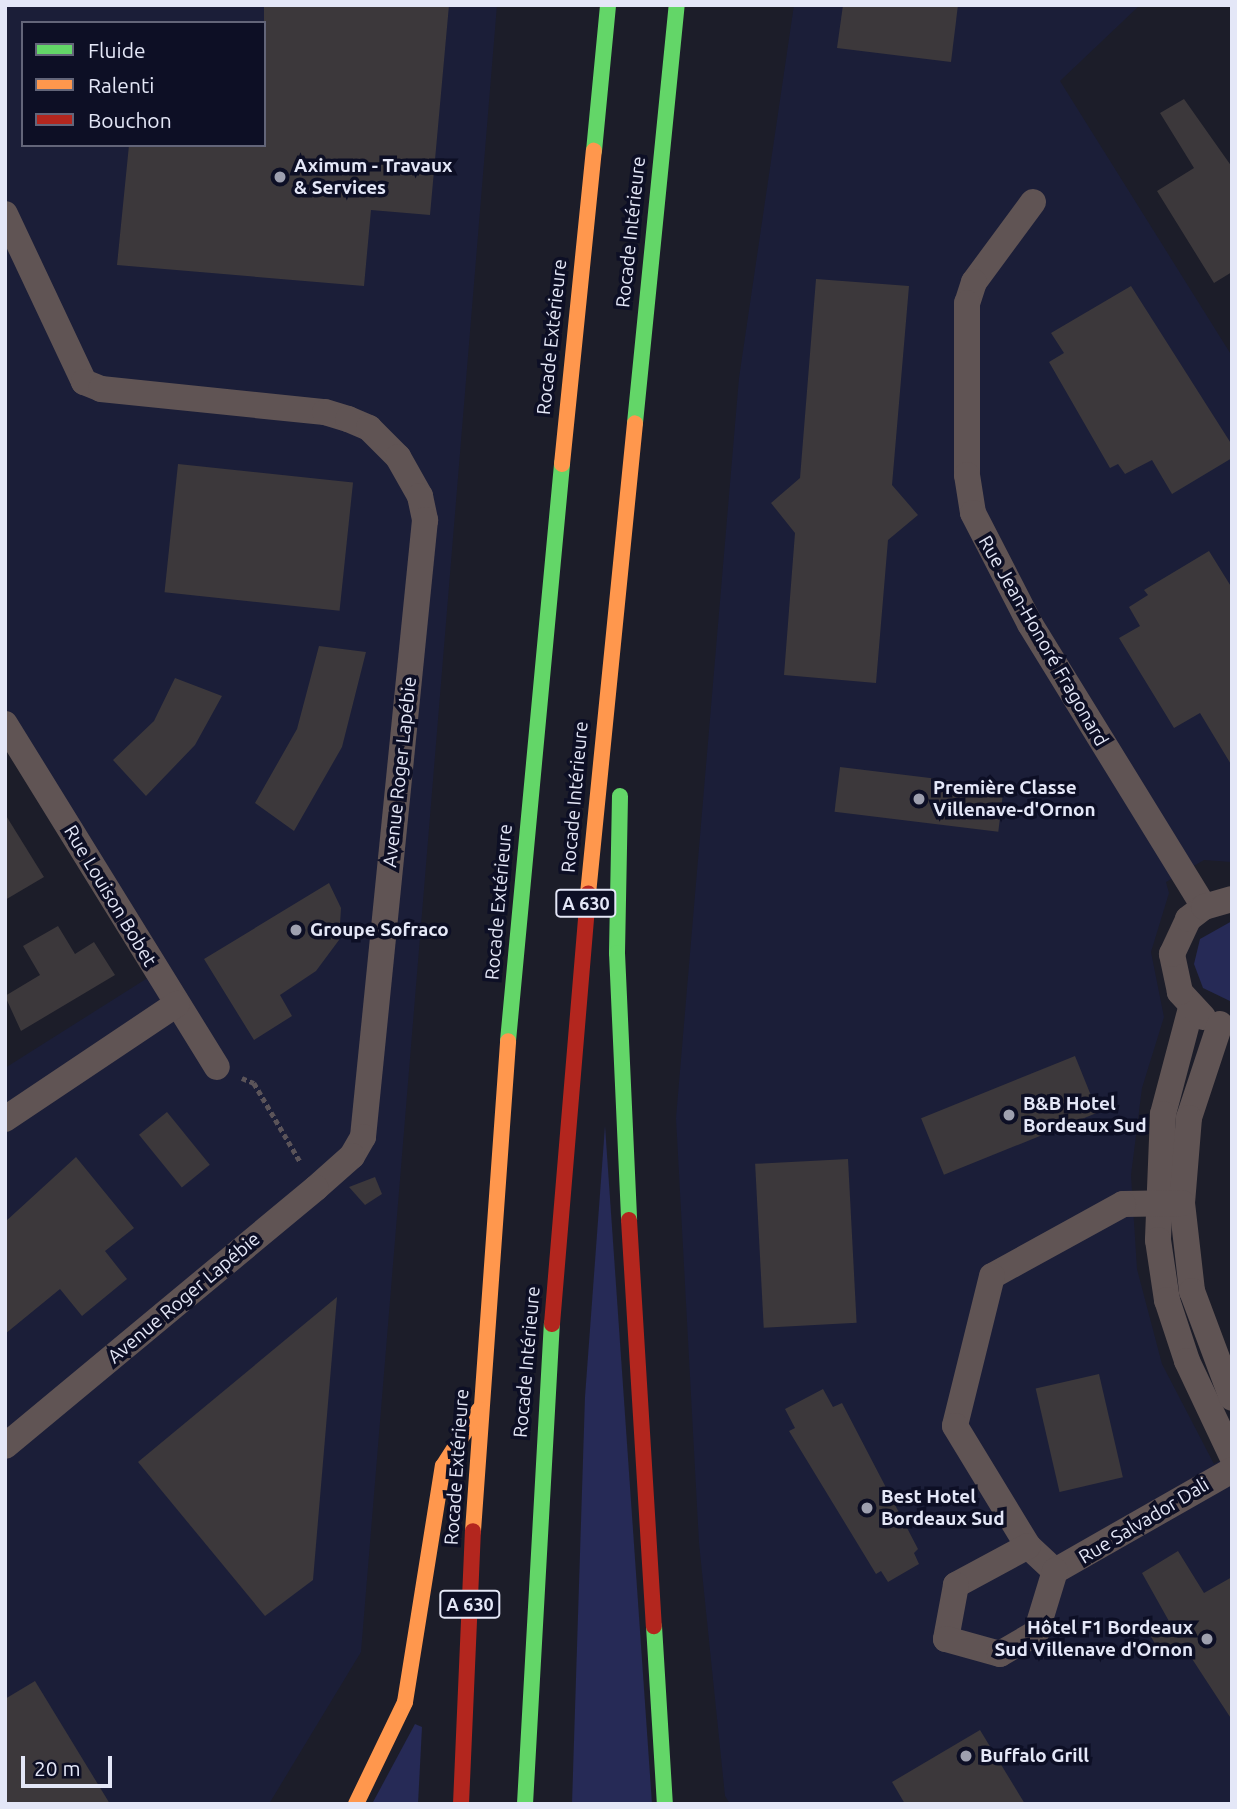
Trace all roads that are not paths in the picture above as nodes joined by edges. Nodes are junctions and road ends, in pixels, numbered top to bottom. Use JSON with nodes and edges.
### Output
{"nodes":[{"id":1,"x":608,"y":5,"type":"edge"},
{"id":2,"x":677,"y":5,"type":"edge"},
{"id":3,"x":1033,"y":202,"type":"dead end"},
{"id":4,"x":5,"y":214,"type":"edge"},
{"id":5,"x":626,"y":480,"type":"junction"},
{"id":6,"x":5,"y":724,"type":"edge"},
{"id":7,"x":14,"y":759,"type":"edge"},
{"id":8,"x":1232,"y":899,"type":"edge"},
{"id":9,"x":1204,"y":907,"type":"junction"},
{"id":10,"x":177,"y":1004,"type":"junction"},
{"id":11,"x":1191,"y":1008,"type":"junction"},
{"id":12,"x":1226,"y":1024,"type":"edge"},
{"id":13,"x":216,"y":1067,"type":"road end"},
{"id":14,"x":5,"y":1119,"type":"edge"},
{"id":15,"x":1156,"y":1203,"type":"junction"},
{"id":16,"x":1182,"y":1203,"type":"junction"},
{"id":17,"x":1232,"y":1398,"type":"edge"},
{"id":18,"x":482,"y":1405,"type":"junction"},
{"id":19,"x":5,"y":1446,"type":"edge"},
{"id":20,"x":1232,"y":1456,"type":"edge"},
{"id":21,"x":1232,"y":1470,"type":"edge"},
{"id":22,"x":1027,"y":1546,"type":"junction"},
{"id":23,"x":1055,"y":1571,"type":"junction"},
{"id":24,"x":356,"y":1804,"type":"edge"},
{"id":25,"x":461,"y":1804,"type":"edge"},
{"id":26,"x":525,"y":1804,"type":"edge"},
{"id":27,"x":664,"y":1804,"type":"edge"}],
"edges":[{"from":1,"to":18,"type":"highway","name":"Rocade Extérieure","number":"A 630"},
{"from":2,"to":5,"type":"highway","name":"Rocade Intérieure","number":"A 630"},
{"from":3,"to":9,"type":"street","name":"Rue Jean-Honoré Fragonard"},
{"from":4,"to":19,"type":"street","name":"Avenue Roger Lapébie"},
{"from":5,"to":26,"type":"highway","name":"Rocade Intérieure","number":"A 630"},
{"from":5,"to":27,"type":"highway"},
{"from":6,"to":7,"type":"street","name":"Rue Louison Bobet"},
{"from":7,"to":10,"type":"street","name":"Rue Louison Bobet"},
{"from":8,"to":9,"type":"street"},
{"from":9,"to":11,"type":"street"},
{"from":10,"to":13,"type":"street","name":"Rue Louison Bobet"},
{"from":10,"to":14,"type":"street"},
{"from":11,"to":12,"type":"street"},
{"from":11,"to":15,"type":"street"},
{"from":12,"to":16,"type":"street"},
{"from":15,"to":16,"type":"street","name":"Rue Salvador Dali"},
{"from":15,"to":20,"type":"street"},
{"from":15,"to":22,"type":"street","name":"Rue Salvador Dali"},
{"from":16,"to":17,"type":"street"},
{"from":18,"to":24,"type":"highway"},
{"from":18,"to":25,"type":"highway","name":"Rocade Extérieure","number":"A 630"},
{"from":21,"to":23,"type":"street","name":"Rue Salvador Dali"},
{"from":22,"to":23,"type":"street","name":"Rue Salvador Dali"},
{"from":22,"to":23,"type":"street","name":"Rue Salvador Dali"}]}
